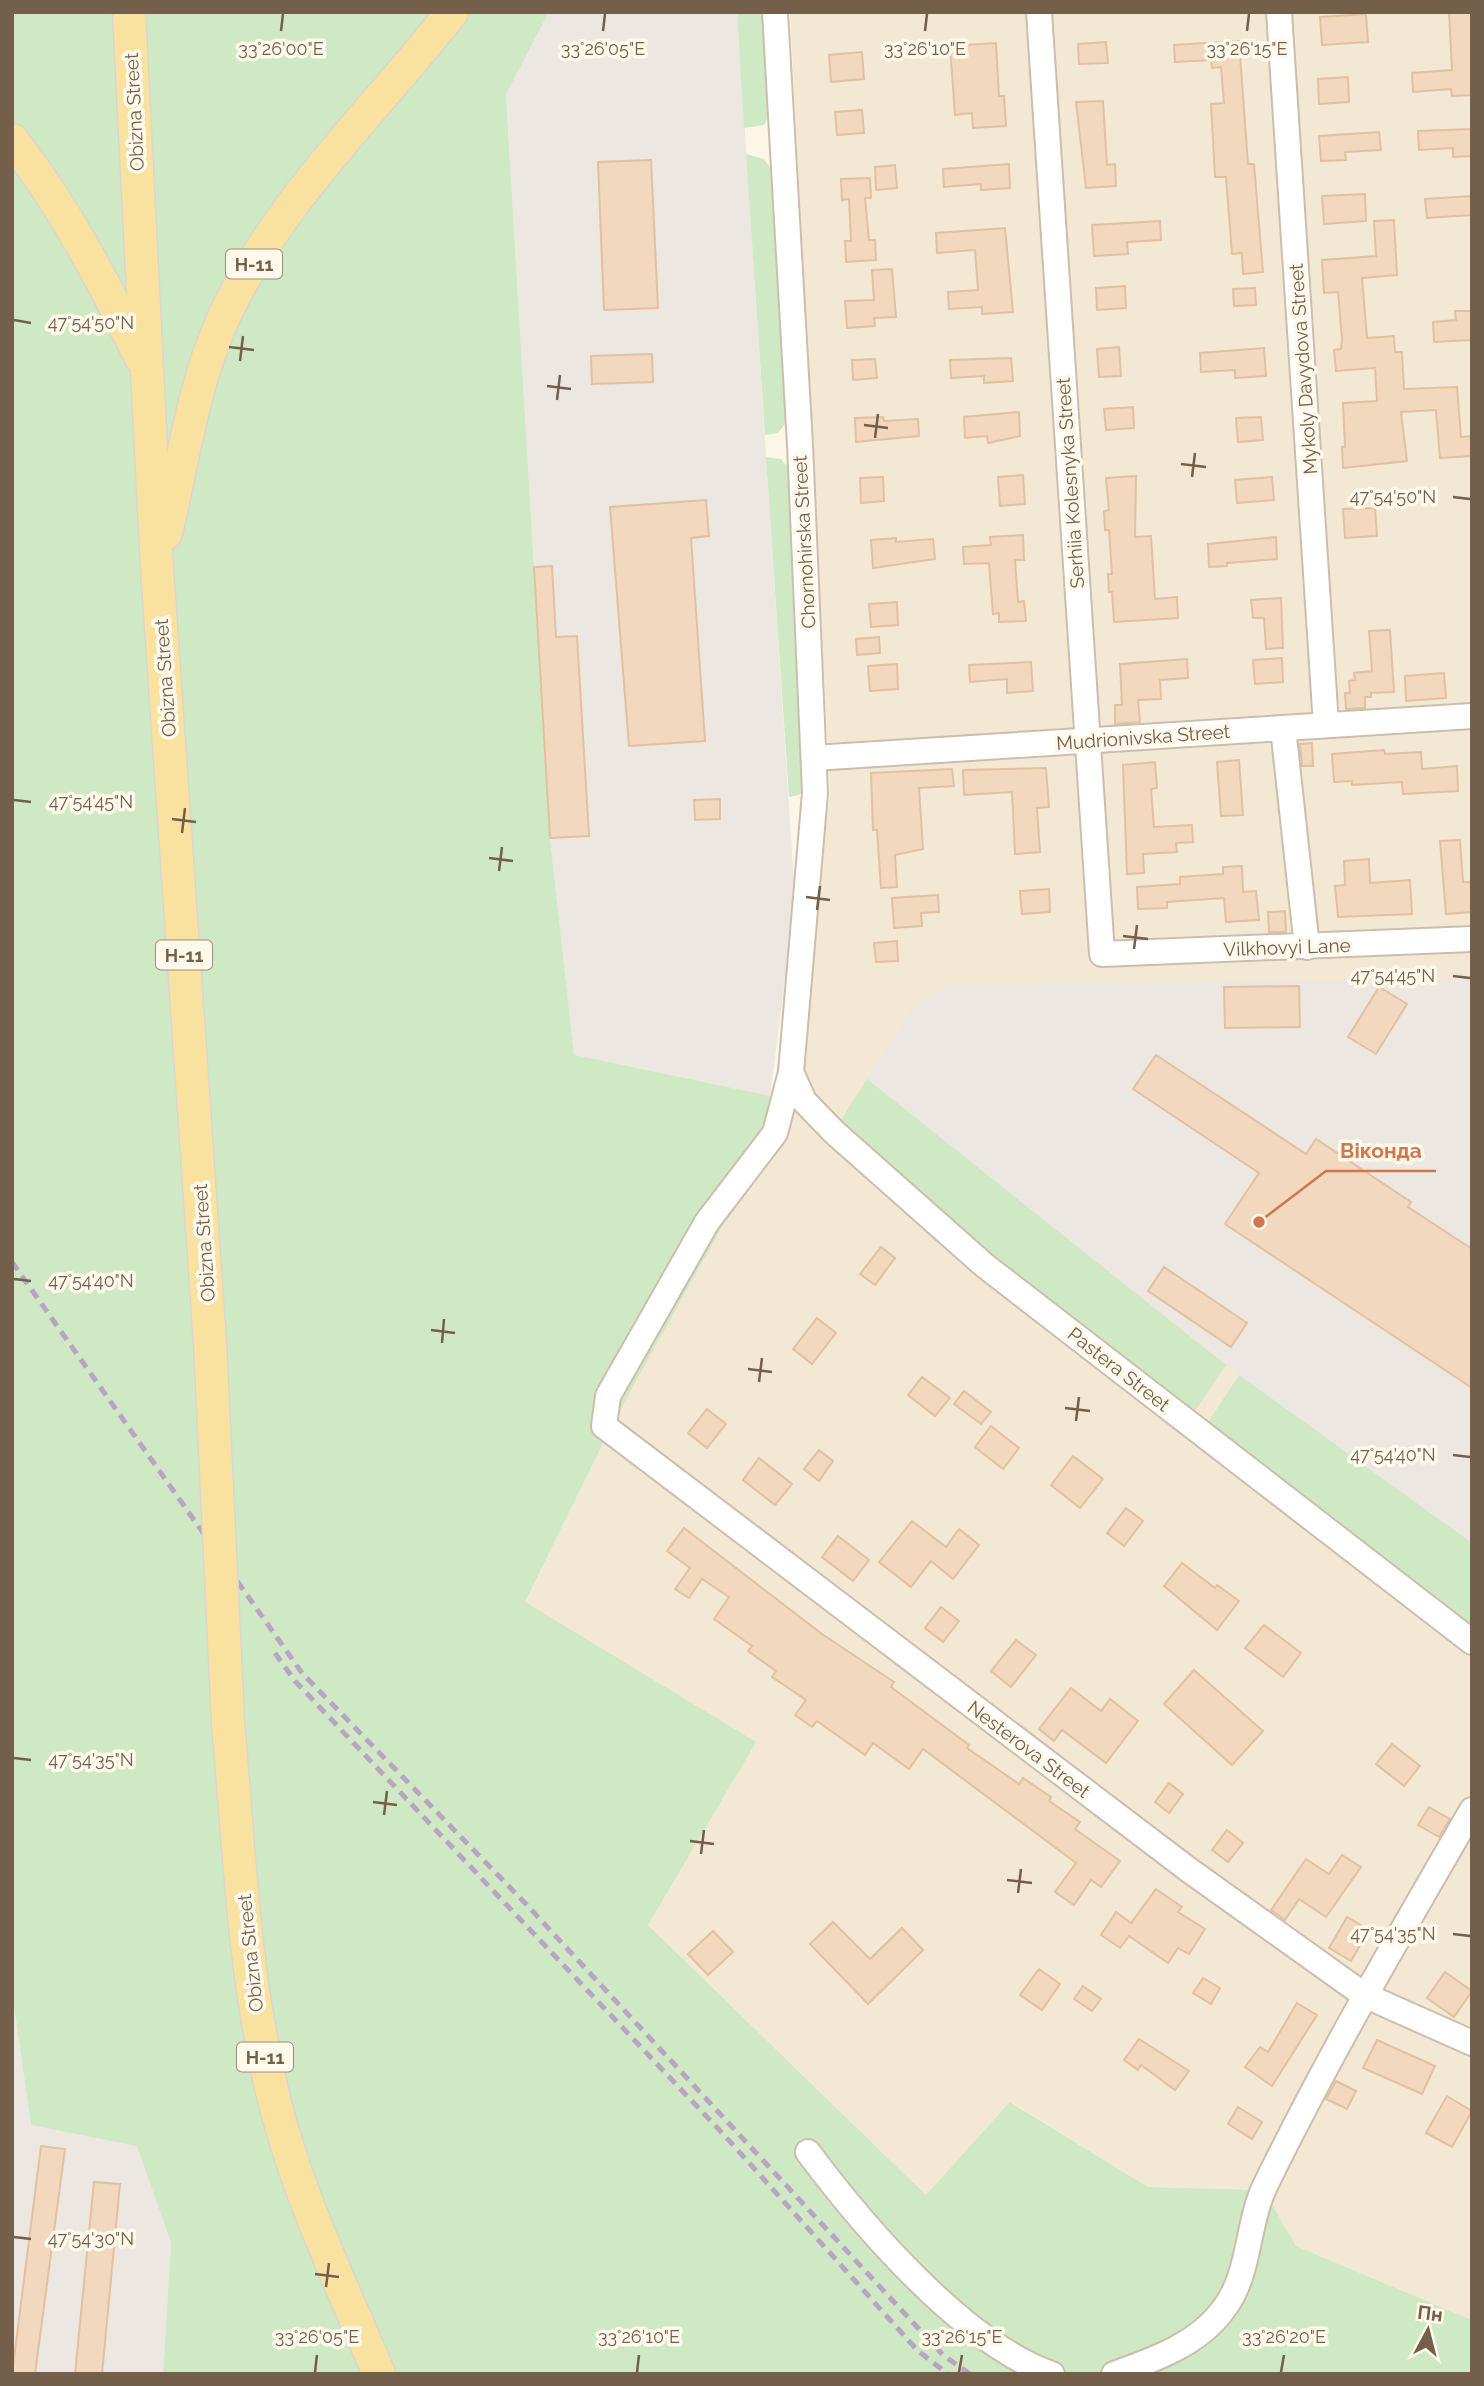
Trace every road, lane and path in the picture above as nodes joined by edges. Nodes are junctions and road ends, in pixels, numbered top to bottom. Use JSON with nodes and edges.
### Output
{"nodes":[{"id":1,"x":129,"y":12,"type":"edge"},
{"id":2,"x":452,"y":12,"type":"edge"},
{"id":3,"x":775,"y":12,"type":"edge"},
{"id":4,"x":1039,"y":12,"type":"edge"},
{"id":5,"x":1279,"y":12,"type":"edge"},
{"id":6,"x":12,"y":140,"type":"edge"},
{"id":7,"x":147,"y":371,"type":"junction"},
{"id":8,"x":158,"y":568,"type":"junction"},
{"id":9,"x":1472,"y":716,"type":"edge"},
{"id":10,"x":1326,"y":725,"type":"junction"},
{"id":11,"x":1283,"y":728,"type":"junction"},
{"id":12,"x":1087,"y":741,"type":"junction"},
{"id":13,"x":814,"y":758,"type":"junction"},
{"id":14,"x":1472,"y":939,"type":"edge"},
{"id":15,"x":1307,"y":947,"type":"junction"},
{"id":16,"x":1101,"y":954,"type":"joint"},
{"id":17,"x":791,"y":1072,"type":"junction"},
{"id":18,"x":604,"y":1426,"type":"joint"},
{"id":19,"x":1472,"y":1642,"type":"edge"},
{"id":20,"x":1472,"y":1810,"type":"edge"},
{"id":21,"x":1364,"y":1995,"type":"junction"},
{"id":22,"x":1472,"y":2043,"type":"edge"},
{"id":23,"x":808,"y":2152,"type":"dead end"},
{"id":24,"x":379,"y":2374,"type":"edge"},
{"id":25,"x":1052,"y":2374,"type":"edge"},
{"id":26,"x":1114,"y":2374,"type":"edge"}],
"edges":[{"from":1,"to":7,"type":"main road","name":"Obizna Street","number":"Н-11"},
{"from":2,"to":8,"type":"main road","number":"Н-11"},
{"from":3,"to":13,"type":"street","name":"Chornohirska Street"},
{"from":4,"to":12,"type":"street","name":"Serhiia Kolesnyka Street"},
{"from":5,"to":10,"type":"street","name":"Mykoly Davydova Street"},
{"from":6,"to":7,"type":"main road"},
{"from":7,"to":8,"type":"main road","name":"Obizna Street","number":"Н-11"},
{"from":8,"to":24,"type":"main road","name":"Obizna Street","number":"Н-11","bridge":true},
{"from":9,"to":10,"type":"street","name":"Mudrionivska Street"},
{"from":10,"to":11,"type":"street","name":"Mudrionivska Street"},
{"from":11,"to":12,"type":"street","name":"Mudrionivska Street"},
{"from":11,"to":15,"type":"street"},
{"from":12,"to":13,"type":"street","name":"Mudrionivska Street"},
{"from":12,"to":16,"type":"street","name":"Serhiia Kolesnyka Street"},
{"from":13,"to":17,"type":"street","name":"Chornohirska Street"},
{"from":14,"to":15,"type":"street","name":"Vilkhovyi Lane"},
{"from":15,"to":16,"type":"street","name":"Vilkhovyi Lane"},
{"from":17,"to":18,"type":"street","name":"Chornohirska Street"},
{"from":17,"to":19,"type":"street","name":"Pastera Street"},
{"from":18,"to":21,"type":"street","name":"Nesterova Street"},
{"from":20,"to":21,"type":"street"},
{"from":21,"to":22,"type":"street","name":"Nesterova Street"},
{"from":21,"to":26,"type":"street"},
{"from":23,"to":25,"type":"street"}]}
